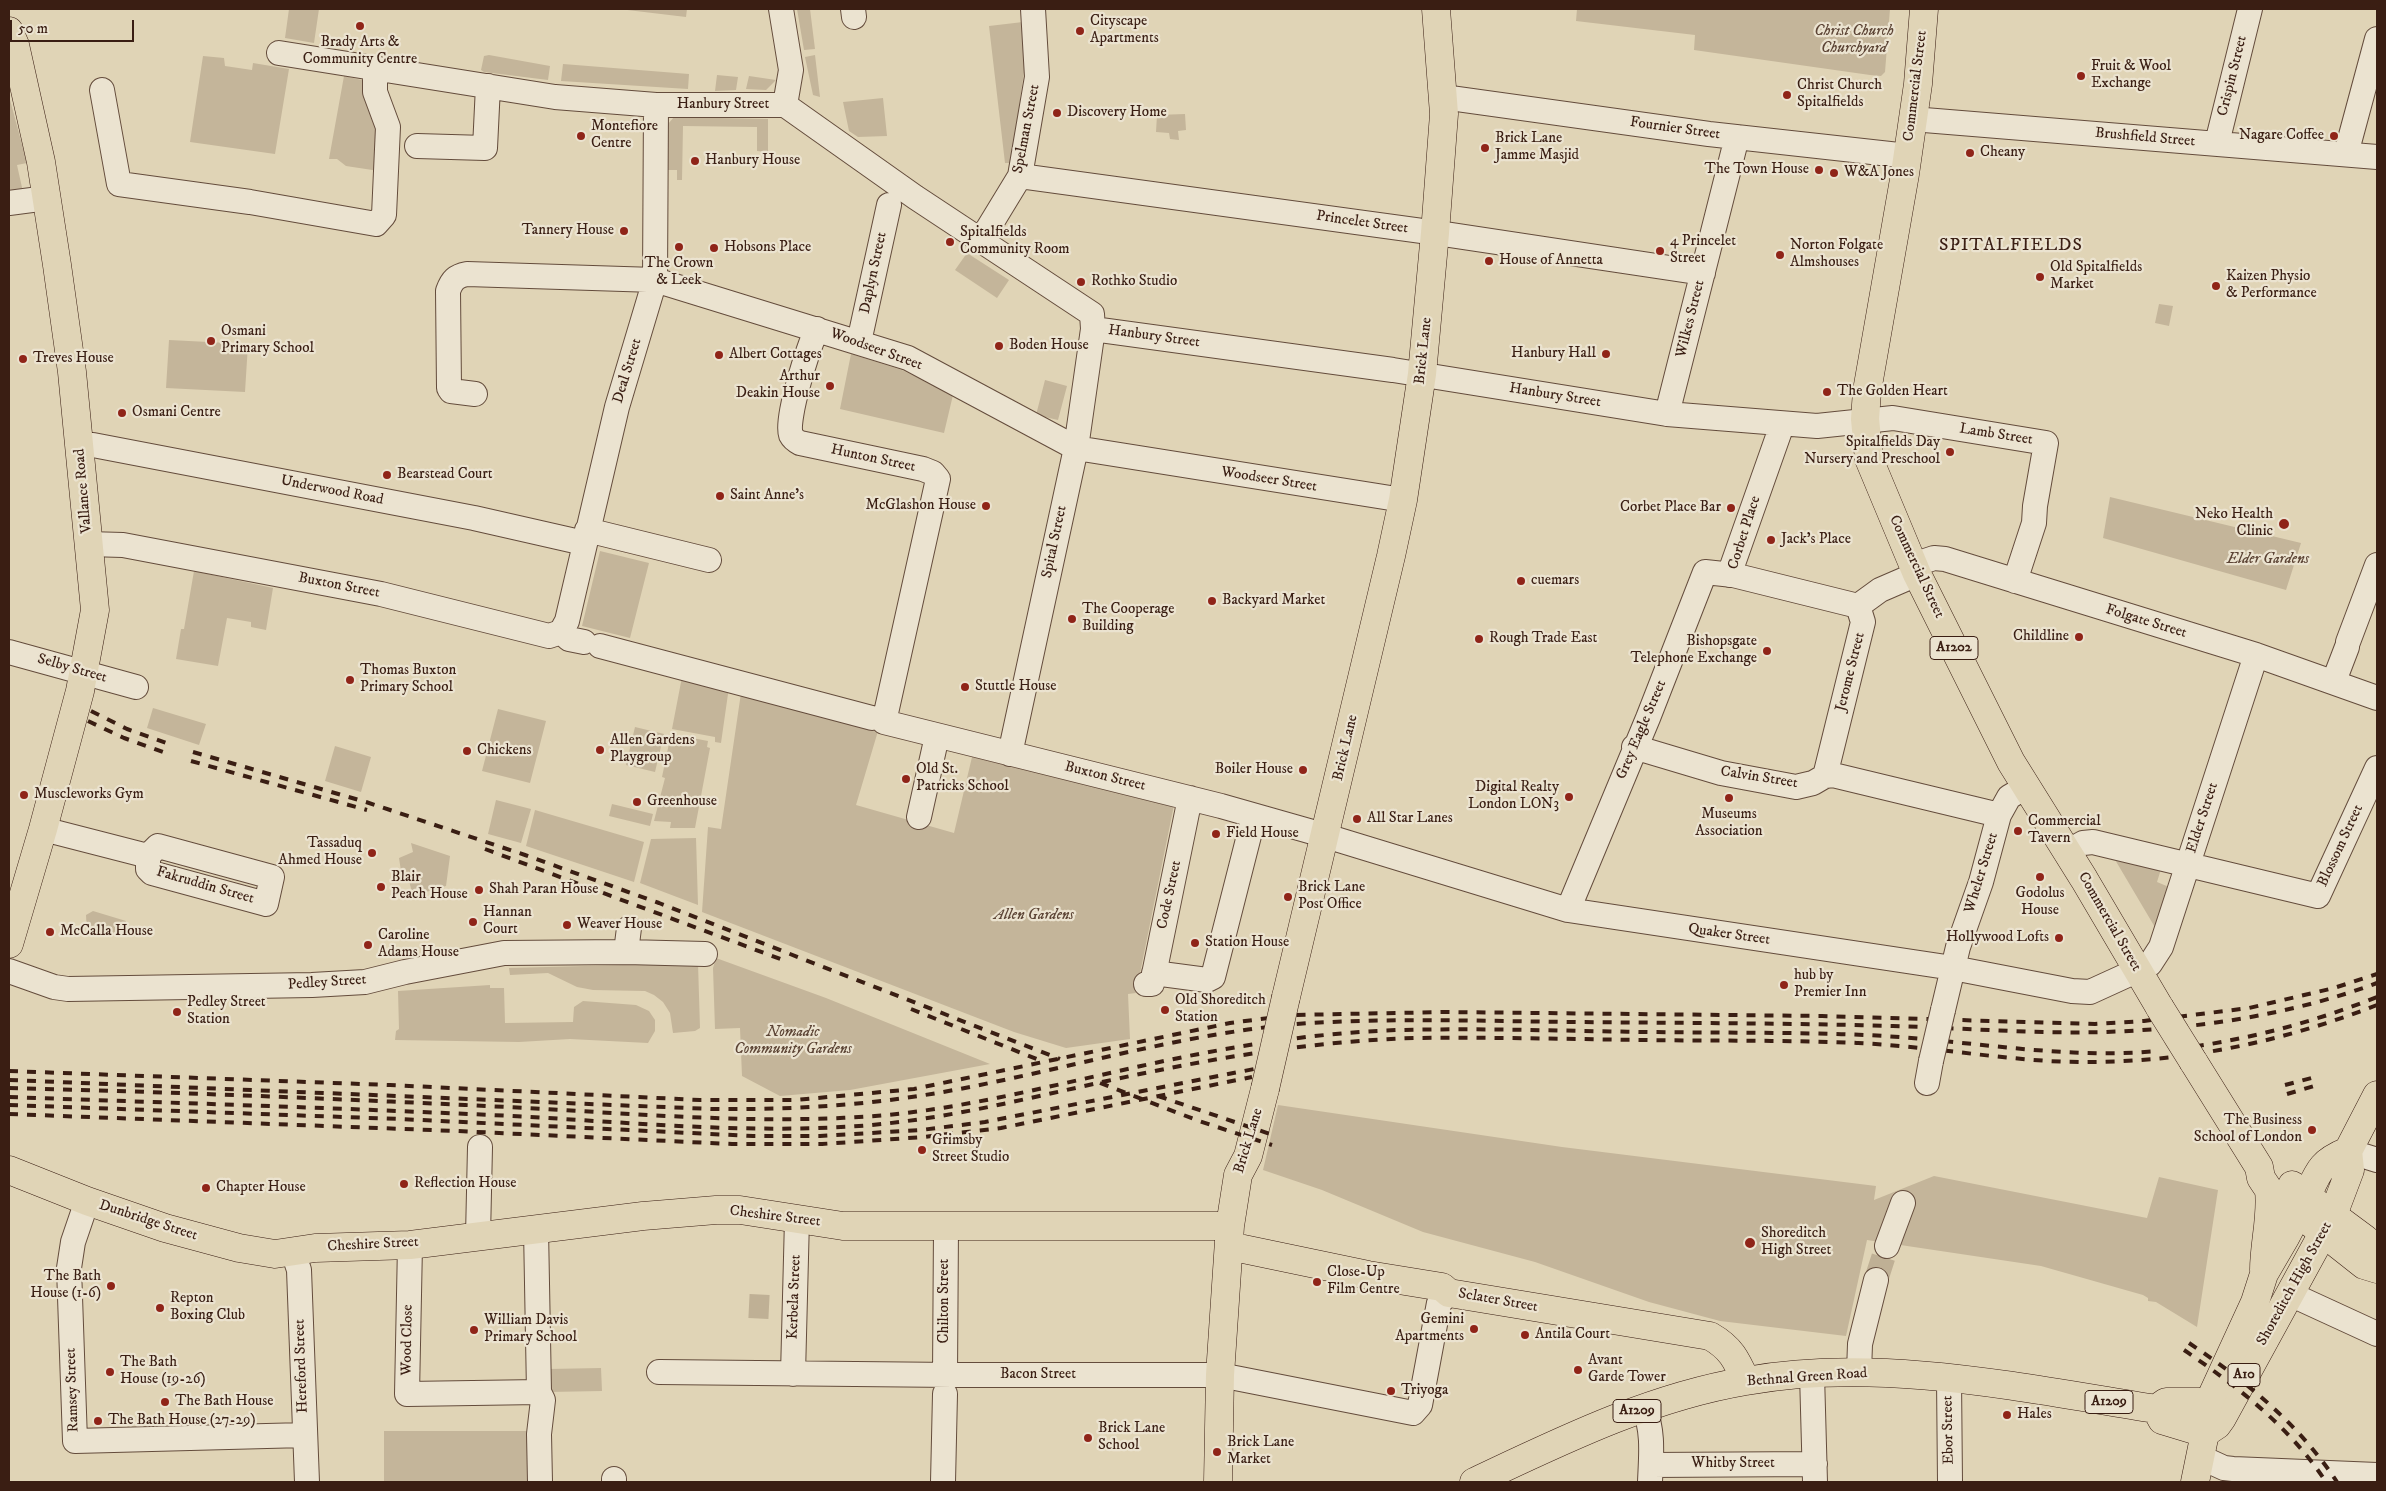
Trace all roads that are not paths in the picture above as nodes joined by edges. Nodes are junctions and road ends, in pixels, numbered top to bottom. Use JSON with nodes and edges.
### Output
{"nodes":[{"id":1,"x":781,"y":9,"type":"edge"},
{"id":2,"x":1033,"y":9,"type":"edge"},
{"id":3,"x":1436,"y":9,"type":"edge"},
{"id":4,"x":1924,"y":9,"type":"edge"},
{"id":5,"x":2250,"y":9,"type":"edge"},
{"id":6,"x":10,"y":26,"type":"edge"},
{"id":7,"x":2377,"y":39,"type":"edge"},
{"id":8,"x":279,"y":53,"type":"dead end"},
{"id":9,"x":375,"y":68,"type":"junction"},
{"id":10,"x":488,"y":86,"type":"junction"},
{"id":11,"x":102,"y":90,"type":"dead end"},
{"id":12,"x":1443,"y":97,"type":"junction"},
{"id":13,"x":656,"y":105,"type":"junction"},
{"id":14,"x":785,"y":105,"type":"junction"},
{"id":15,"x":1912,"y":119,"type":"junction"},
{"id":16,"x":1737,"y":137,"type":"junction"},
{"id":17,"x":2217,"y":144,"type":"junction"},
{"id":18,"x":417,"y":146,"type":"dead end"},
{"id":19,"x":2346,"y":154,"type":"junction"},
{"id":20,"x":1908,"y":156,"type":"junction"},
{"id":21,"x":2377,"y":156,"type":"edge"},
{"id":22,"x":1020,"y":176,"type":"junction"},
{"id":23,"x":47,"y":198,"type":"junction"},
{"id":24,"x":9,"y":202,"type":"edge"},
{"id":25,"x":889,"y":205,"type":"dead end"},
{"id":26,"x":1435,"y":233,"type":"junction"},
{"id":27,"x":982,"y":240,"type":"junction"},
{"id":28,"x":1703,"y":273,"type":"junction"},
{"id":29,"x":656,"y":280,"type":"junction"},
{"id":30,"x":817,"y":329,"type":"junction"},
{"id":31,"x":1094,"y":329,"type":"junction"},
{"id":32,"x":859,"y":342,"type":"junction"},
{"id":33,"x":1422,"y":374,"type":"junction"},
{"id":34,"x":475,"y":394,"type":"dead end"},
{"id":35,"x":1667,"y":414,"type":"junction"},
{"id":36,"x":1865,"y":420,"type":"junction"},
{"id":37,"x":1782,"y":424,"type":"junction"},
{"id":38,"x":79,"y":445,"type":"junction"},
{"id":39,"x":1076,"y":448,"type":"junction"},
{"id":40,"x":1403,"y":500,"type":"junction"},
{"id":41,"x":586,"y":537,"type":"junction"},
{"id":42,"x":88,"y":544,"type":"junction"},
{"id":43,"x":709,"y":560,"type":"dead end"},
{"id":44,"x":2377,"y":565,"type":"edge"},
{"id":45,"x":1915,"y":569,"type":"junction"},
{"id":46,"x":1729,"y":575,"type":"junction"},
{"id":47,"x":2014,"y":581,"type":"junction"},
{"id":48,"x":1858,"y":606,"type":"junction"},
{"id":49,"x":561,"y":632,"type":"junction"},
{"id":50,"x":9,"y":652,"type":"edge"},
{"id":51,"x":2256,"y":654,"type":"junction"},
{"id":52,"x":84,"y":672,"type":"junction"},
{"id":53,"x":2334,"y":681,"type":"junction"},
{"id":54,"x":136,"y":687,"type":"dead end"},
{"id":55,"x":2377,"y":698,"type":"edge"},
{"id":56,"x":878,"y":720,"type":"junction"},
{"id":57,"x":937,"y":736,"type":"junction"},
{"id":58,"x":1634,"y":747,"type":"junction"},
{"id":59,"x":1010,"y":754,"type":"junction"},
{"id":60,"x":2377,"y":768,"type":"edge"},
{"id":61,"x":1825,"y":776,"type":"junction"},
{"id":62,"x":2026,"y":787,"type":"junction"},
{"id":63,"x":1190,"y":798,"type":"junction"},
{"id":64,"x":1999,"y":815,"type":"junction"},
{"id":65,"x":1254,"y":816,"type":"junction"},
{"id":66,"x":919,"y":817,"type":"dead end"},
{"id":67,"x":43,"y":829,"type":"junction"},
{"id":68,"x":1325,"y":836,"type":"junction"},
{"id":69,"x":2067,"y":852,"type":"junction"},
{"id":70,"x":148,"y":856,"type":"dead end"},
{"id":71,"x":2188,"y":864,"type":"junction"},
{"id":72,"x":1568,"y":910,"type":"junction"},
{"id":73,"x":629,"y":928,"type":"dead end"},
{"id":74,"x":9,"y":944,"type":"edge"},
{"id":75,"x":626,"y":952,"type":"junction"},
{"id":76,"x":705,"y":954,"type":"dead end"},
{"id":77,"x":1953,"y":968,"type":"junction"},
{"id":78,"x":9,"y":971,"type":"edge"},
{"id":79,"x":2136,"y":971,"type":"junction"},
{"id":80,"x":1929,"y":1072,"type":"dead end"},
{"id":81,"x":2377,"y":1094,"type":"edge"},
{"id":82,"x":480,"y":1147,"type":"dead end"},
{"id":83,"x":2348,"y":1150,"type":"junction"},
{"id":84,"x":2377,"y":1160,"type":"edge"},
{"id":85,"x":9,"y":1170,"type":"edge"},
{"id":86,"x":2264,"y":1179,"type":"junction"},
{"id":87,"x":87,"y":1201,"type":"junction"},
{"id":88,"x":1903,"y":1203,"type":"dead end"},
{"id":89,"x":2302,"y":1204,"type":"junction"},
{"id":90,"x":797,"y":1219,"type":"junction"},
{"id":91,"x":2328,"y":1225,"type":"junction"},
{"id":92,"x":946,"y":1228,"type":"junction"},
{"id":93,"x":536,"y":1229,"type":"junction"},
{"id":94,"x":478,"y":1236,"type":"junction"},
{"id":95,"x":1230,"y":1236,"type":"junction"},
{"id":96,"x":410,"y":1245,"type":"junction"},
{"id":97,"x":1887,"y":1246,"type":"tunnel mouth"},
{"id":98,"x":2377,"y":1251,"type":"edge"},
{"id":99,"x":293,"y":1252,"type":"junction"},
{"id":100,"x":2377,"y":1268,"type":"edge"},
{"id":101,"x":2264,"y":1274,"type":"junction"},
{"id":102,"x":1876,"y":1280,"type":"tunnel mouth"},
{"id":103,"x":1449,"y":1292,"type":"junction"},
{"id":104,"x":2290,"y":1294,"type":"junction"},
{"id":105,"x":2377,"y":1334,"type":"edge"},
{"id":106,"x":658,"y":1372,"type":"dead end"},
{"id":107,"x":1859,"y":1372,"type":"junction"},
{"id":108,"x":793,"y":1374,"type":"junction"},
{"id":109,"x":1812,"y":1374,"type":"junction"},
{"id":110,"x":1220,"y":1375,"type":"junction"},
{"id":111,"x":1949,"y":1379,"type":"junction"},
{"id":112,"x":1746,"y":1381,"type":"junction"},
{"id":113,"x":945,"y":1385,"type":"junction"},
{"id":114,"x":539,"y":1392,"type":"junction"},
{"id":115,"x":2209,"y":1402,"type":"junction"},
{"id":116,"x":1644,"y":1408,"type":"junction"},
{"id":117,"x":2156,"y":1409,"type":"junction"},
{"id":118,"x":305,"y":1435,"type":"junction"},
{"id":119,"x":2200,"y":1457,"type":"edge"},
{"id":120,"x":1815,"y":1473,"type":"edge"},
{"id":121,"x":1650,"y":1474,"type":"edge"},
{"id":122,"x":2377,"y":1475,"type":"edge"},
{"id":123,"x":307,"y":1482,"type":"edge"},
{"id":124,"x":540,"y":1482,"type":"edge"},
{"id":125,"x":943,"y":1482,"type":"edge"},
{"id":126,"x":1218,"y":1482,"type":"edge"},
{"id":127,"x":1474,"y":1482,"type":"edge"},
{"id":128,"x":1950,"y":1482,"type":"edge"}],
"edges":[{"from":1,"to":14,"type":"street"},
{"from":2,"to":22,"type":"street","name":"Spelman Street"},
{"from":3,"to":12,"type":"main road","name":"Brick Lane"},
{"from":4,"to":15,"type":"main road","name":"Commercial Street","number":"A1202"},
{"from":5,"to":17,"type":"street","name":"Crispin Street"},
{"from":6,"to":23,"type":"main road","name":"Vallance Road"},
{"from":7,"to":19,"type":"street"},
{"from":8,"to":9,"type":"street","name":"Hanbury Street"},
{"from":9,"to":10,"type":"street","name":"Hanbury Street"},
{"from":9,"to":11,"type":"street"},
{"from":10,"to":13,"type":"street","name":"Hanbury Street"},
{"from":10,"to":18,"type":"street"},
{"from":12,"to":16,"type":"street","name":"Fournier Street"},
{"from":12,"to":26,"type":"main road","name":"Brick Lane"},
{"from":13,"to":14,"type":"street","name":"Hanbury Street"},
{"from":13,"to":29,"type":"street","name":"Deal Street"},
{"from":14,"to":27,"type":"street","name":"Hanbury Street"},
{"from":15,"to":17,"type":"street","name":"Brushfield Street"},
{"from":15,"to":20,"type":"main road","name":"Commercial Street","number":"A1202"},
{"from":16,"to":20,"type":"street","name":"Fournier Street"},
{"from":16,"to":28,"type":"street","name":"Wilkes Street"},
{"from":17,"to":19,"type":"street","name":"Brushfield Street"},
{"from":19,"to":21,"type":"street","name":"Brushfield Street"},
{"from":20,"to":36,"type":"main road","name":"Commercial Street","number":"A1202"},
{"from":22,"to":26,"type":"street","name":"Princelet Street"},
{"from":22,"to":27,"type":"street","name":"Spelman Street"},
{"from":23,"to":24,"type":"street"},
{"from":23,"to":38,"type":"main road","name":"Vallance Road"},
{"from":25,"to":32,"type":"street","name":"Daplyn Street"},
{"from":26,"to":28,"type":"street","name":"Princelet Street"},
{"from":26,"to":33,"type":"main road","name":"Brick Lane"},
{"from":27,"to":31,"type":"street","name":"Hanbury Street"},
{"from":28,"to":35,"type":"street","name":"Wilkes Street"},
{"from":29,"to":30,"type":"street","name":"Woodseer Street"},
{"from":29,"to":34,"type":"street","name":"Woodseer Street"},
{"from":29,"to":41,"type":"street","name":"Deal Street"},
{"from":30,"to":32,"type":"street","name":"Woodseer Street"},
{"from":30,"to":56,"type":"street","name":"Hunton Street"},
{"from":31,"to":33,"type":"street","name":"Hanbury Street"},
{"from":31,"to":39,"type":"street","name":"Spital Street"},
{"from":32,"to":39,"type":"street","name":"Woodseer Street"},
{"from":33,"to":35,"type":"street","name":"Hanbury Street"},
{"from":33,"to":40,"type":"main road","name":"Brick Lane"},
{"from":35,"to":37,"type":"street","name":"Hanbury Street"},
{"from":36,"to":37,"type":"street","name":"Hanbury Street"},
{"from":36,"to":45,"type":"main road","name":"Commercial Street","number":"A1202"},
{"from":36,"to":47,"type":"street","name":"Lamb Street"},
{"from":37,"to":46,"type":"street","name":"Corbet Place"},
{"from":38,"to":41,"type":"street","name":"Underwood Road"},
{"from":38,"to":42,"type":"main road","name":"Vallance Road"},
{"from":39,"to":40,"type":"street","name":"Woodseer Street"},
{"from":39,"to":59,"type":"street","name":"Spital Street"},
{"from":40,"to":68,"type":"main road","name":"Brick Lane"},
{"from":41,"to":43,"type":"street","name":"Underwood Road"},
{"from":41,"to":49,"type":"street","name":"Deal Street"},
{"from":42,"to":49,"type":"street","name":"Buxton Street"},
{"from":42,"to":52,"type":"main road","name":"Vallance Road"},
{"from":44,"to":53,"type":"street"},
{"from":45,"to":47,"type":"street","name":"Folgate Street"},
{"from":45,"to":48,"type":"street"},
{"from":45,"to":62,"type":"main road","name":"Commercial Street","number":"A1202"},
{"from":46,"to":48,"type":"street","name":"Corbet Place"},
{"from":46,"to":58,"type":"street","name":"Grey Eagle Street"},
{"from":47,"to":51,"type":"street","name":"Folgate Street"},
{"from":48,"to":61,"type":"street","name":"Jerome Street"},
{"from":49,"to":56,"type":"street","name":"Buxton Street"},
{"from":50,"to":52,"type":"street","name":"Selby Street"},
{"from":51,"to":53,"type":"street","name":"Folgate Street"},
{"from":51,"to":71,"type":"street","name":"Elder Street"},
{"from":52,"to":54,"type":"street","name":"Selby Street"},
{"from":52,"to":67,"type":"main road","name":"Vallance Road"},
{"from":53,"to":55,"type":"street","name":"Folgate Street"},
{"from":56,"to":57,"type":"street","name":"Buxton Street"},
{"from":57,"to":59,"type":"street","name":"Buxton Street"},
{"from":57,"to":66,"type":"street"},
{"from":58,"to":61,"type":"street","name":"Calvin Street"},
{"from":58,"to":72,"type":"street","name":"Grey Eagle Street"},
{"from":59,"to":63,"type":"street","name":"Buxton Street"},
{"from":60,"to":71,"type":"street","name":"Blossom Street"},
{"from":61,"to":64,"type":"street","name":"Calvin Street"},
{"from":62,"to":64,"type":"street","name":"Wheler Street"},
{"from":62,"to":69,"type":"main road","name":"Commercial Street","number":"A1202"},
{"from":63,"to":65,"type":"street","name":"Buxton Street"},
{"from":63,"to":65,"type":"street","name":"Code Street"},
{"from":64,"to":77,"type":"street","name":"Wheler Street"},
{"from":65,"to":68,"type":"street","name":"Buxton Street"},
{"from":67,"to":70,"type":"street","name":"Fakruddin Street"},
{"from":67,"to":74,"type":"main road","name":"Vallance Road"},
{"from":68,"to":72,"type":"street","name":"Quaker Street"},
{"from":68,"to":95,"type":"main road","name":"Brick Lane","bridge":true},
{"from":69,"to":71,"type":"street"},
{"from":69,"to":79,"type":"main road","name":"Commercial Street","number":"A1202"},
{"from":71,"to":79,"type":"street","name":"Elder Street"},
{"from":72,"to":77,"type":"street","name":"Quaker Street"},
{"from":73,"to":75,"type":"street"},
{"from":75,"to":76,"type":"street","name":"Pedley Street"},
{"from":75,"to":78,"type":"street","name":"Pedley Street"},
{"from":77,"to":79,"type":"street","name":"Quaker Street"},
{"from":77,"to":80,"type":"street","name":"Wheler Street","bridge":true},
{"from":79,"to":86,"type":"main road","name":"Commercial Street","number":"A1202","bridge":true},
{"from":81,"to":83,"type":"main road","name":"Shoreditch High Street","number":"A10"},
{"from":82,"to":94,"type":"street"},
{"from":83,"to":84,"type":"street"},
{"from":83,"to":89,"type":"main road","name":"Shoreditch High Street","number":"A10"},
{"from":83,"to":91,"type":"main road","name":"Shoreditch High Street","number":"A10"},
{"from":85,"to":87,"type":"main road","name":"Dunbridge Street"},
{"from":86,"to":89,"type":"main road","name":"Commercial Street","number":"A1202"},
{"from":86,"to":101,"type":"main road"},
{"from":87,"to":99,"type":"main road","name":"Dunbridge Street"},
{"from":87,"to":118,"type":"street","name":"Ramsey Street"},
{"from":88,"to":97,"type":"street"},
{"from":89,"to":91,"type":"main road","name":"Commercial Street","number":"A1202"},
{"from":89,"to":101,"type":"main road","name":"Shoreditch High Street","number":"A10"},
{"from":90,"to":92,"type":"main road","name":"Cheshire Street"},
{"from":90,"to":93,"type":"main road","name":"Cheshire Street"},
{"from":90,"to":108,"type":"street","name":"Kerbela Street"},
{"from":91,"to":98,"type":"main road","number":"A1202"},
{"from":91,"to":100,"type":"main road","number":"A1202"},
{"from":91,"to":104,"type":"main road","name":"Shoreditch High Street","number":"A10"},
{"from":92,"to":95,"type":"main road","name":"Cheshire Street"},
{"from":92,"to":113,"type":"street","name":"Chilton Street"},
{"from":93,"to":94,"type":"main road","name":"Cheshire Street"},
{"from":93,"to":114,"type":"street"},
{"from":94,"to":96,"type":"main road","name":"Cheshire Street"},
{"from":95,"to":103,"type":"main road","name":"Sclater Street"},
{"from":95,"to":110,"type":"main road","name":"Brick Lane"},
{"from":96,"to":99,"type":"main road","name":"Cheshire Street"},
{"from":96,"to":114,"type":"street","name":"Wood Close"},
{"from":99,"to":118,"type":"street","name":"Hereford Street"},
{"from":101,"to":115,"type":"main road","name":"Shoreditch High Street","number":"A10"},
{"from":102,"to":107,"type":"street"},
{"from":103,"to":110,"type":"street","name":"Bacon Street"},
{"from":103,"to":112,"type":"main road","name":"Sclater Street"},
{"from":104,"to":105,"type":"street"},
{"from":104,"to":119,"type":"main road","name":"Shoreditch High Street","number":"A10"},
{"from":106,"to":108,"type":"street","name":"Bacon Street"},
{"from":107,"to":109,"type":"main road","name":"Bethnal Green Road","number":"A1209"},
{"from":107,"to":111,"type":"main road","name":"Bethnal Green Road","number":"A1209"},
{"from":108,"to":113,"type":"street","name":"Bacon Street"},
{"from":109,"to":112,"type":"main road","name":"Bethnal Green Road","number":"A1209"},
{"from":109,"to":120,"type":"street"},
{"from":110,"to":113,"type":"street","name":"Bacon Street"},
{"from":110,"to":126,"type":"main road","name":"Brick Lane"},
{"from":111,"to":117,"type":"main road","name":"Bethnal Green Road","number":"A1209"},
{"from":111,"to":128,"type":"street","name":"Ebor Street"},
{"from":112,"to":116,"type":"main road","name":"Bethnal Green Road","number":"A1209"},
{"from":113,"to":125,"type":"street","name":"Chilton Street"},
{"from":114,"to":124,"type":"street"},
{"from":115,"to":117,"type":"main road","name":"Bethnal Green Road","number":"A1209"},
{"from":115,"to":119,"type":"main road","name":"Shoreditch High Street","number":"A10"},
{"from":116,"to":121,"type":"street"},
{"from":116,"to":127,"type":"main road","name":"Bethnal Green Road","number":"A1209"},
{"from":117,"to":119,"type":"main road"},
{"from":118,"to":123,"type":"street","name":"Hereford Street"},
{"from":119,"to":122,"type":"street"},
{"from":120,"to":121,"type":"street","name":"Whitby Street"}]}
